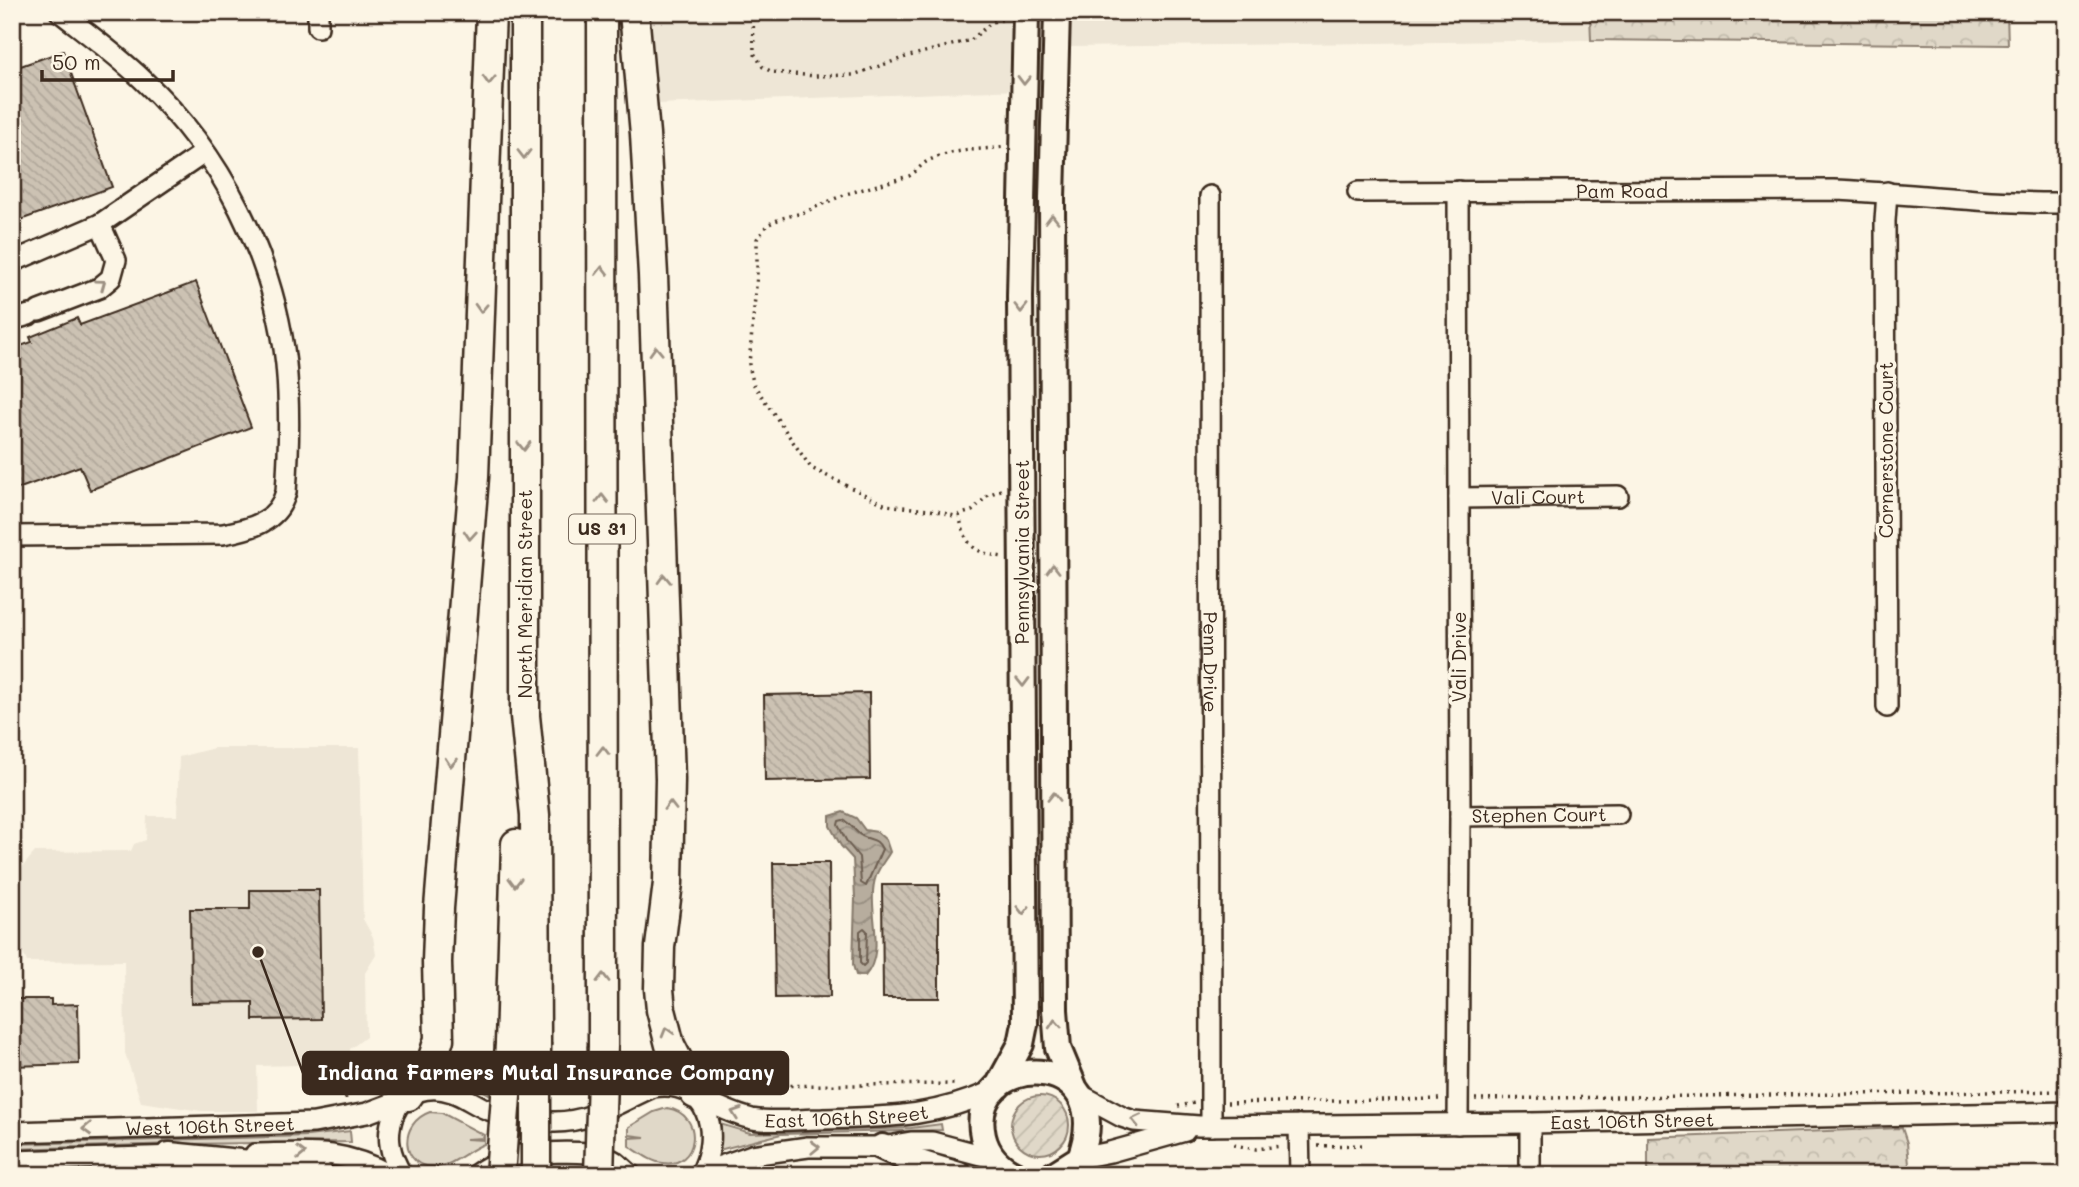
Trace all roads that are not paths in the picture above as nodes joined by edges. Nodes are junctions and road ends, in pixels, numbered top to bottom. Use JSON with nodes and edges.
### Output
{"nodes":[{"id":1,"x":60,"y":12,"type":"edge"},
{"id":2,"x":491,"y":12,"type":"edge"},
{"id":3,"x":525,"y":12,"type":"edge"},
{"id":4,"x":602,"y":12,"type":"edge"},
{"id":5,"x":634,"y":12,"type":"edge"},
{"id":6,"x":1057,"y":12,"type":"edge"},
{"id":7,"x":1016,"y":16,"type":"edge"},
{"id":8,"x":204,"y":153,"type":"junction"},
{"id":9,"x":1458,"y":191,"type":"junction"},
{"id":10,"x":1358,"y":192,"type":"dead end"},
{"id":11,"x":1887,"y":192,"type":"junction"},
{"id":12,"x":1210,"y":196,"type":"dead end"},
{"id":13,"x":2067,"y":203,"type":"edge"},
{"id":14,"x":100,"y":224,"type":"junction"},
{"id":15,"x":12,"y":262,"type":"edge"},
{"id":16,"x":27,"y":315,"type":"edge"},
{"id":17,"x":1618,"y":496,"type":"dead end"},
{"id":18,"x":1458,"y":498,"type":"junction"},
{"id":19,"x":12,"y":536,"type":"edge"},
{"id":20,"x":1886,"y":707,"type":"dead end"},
{"id":21,"x":1618,"y":814,"type":"dead end"},
{"id":22,"x":1460,"y":816,"type":"junction"},
{"id":23,"x":523,"y":1043,"type":"junction"},
{"id":24,"x":403,"y":1088,"type":"junction"},
{"id":25,"x":700,"y":1088,"type":"junction"},
{"id":26,"x":996,"y":1088,"type":"junction"},
{"id":27,"x":1077,"y":1091,"type":"junction"},
{"id":28,"x":2067,"y":1112,"type":"edge"},
{"id":29,"x":1530,"y":1123,"type":"junction"},
{"id":30,"x":1458,"y":1124,"type":"junction"},
{"id":31,"x":1299,"y":1125,"type":"junction"},
{"id":32,"x":1205,"y":1126,"type":"junction"},
{"id":33,"x":12,"y":1132,"type":"edge"},
{"id":34,"x":882,"y":1147,"type":"junction"},
{"id":35,"x":169,"y":1157,"type":"junction"},
{"id":36,"x":12,"y":1161,"type":"edge"},
{"id":37,"x":995,"y":1164,"type":"edge"},
{"id":38,"x":1078,"y":1164,"type":"edge"},
{"id":39,"x":700,"y":1174,"type":"edge"},
{"id":40,"x":319,"y":1175,"type":"edge"},
{"id":41,"x":390,"y":1175,"type":"edge"},
{"id":42,"x":402,"y":1175,"type":"edge"},
{"id":43,"x":475,"y":1175,"type":"edge"},
{"id":44,"x":500,"y":1175,"type":"edge"},
{"id":45,"x":536,"y":1175,"type":"edge"},
{"id":46,"x":599,"y":1175,"type":"edge"},
{"id":47,"x":631,"y":1175,"type":"edge"},
{"id":48,"x":959,"y":1175,"type":"edge"},
{"id":49,"x":1017,"y":1175,"type":"edge"},
{"id":50,"x":1053,"y":1175,"type":"edge"},
{"id":51,"x":1300,"y":1175,"type":"edge"},
{"id":52,"x":1530,"y":1175,"type":"edge"}],
"edges":[{"from":1,"to":8,"type":"street"},
{"from":2,"to":24,"type":"highway","one_way":true},
{"from":3,"to":23,"type":"highway","name":"North Meridian Street","one_way":true},
{"from":46,"to":4,"type":"highway","number":"US 31","one_way":true,"bridge":true},
{"from":25,"to":5,"type":"highway","one_way":true},
{"from":27,"to":6,"type":"main road","name":"Pennsylvania Street","one_way":true},
{"from":7,"to":26,"type":"main road","name":"Pennsylvania Street","one_way":true},
{"from":8,"to":14,"type":"street"},
{"from":8,"to":19,"type":"street"},
{"from":9,"to":10,"type":"street","name":"Pam Road"},
{"from":9,"to":11,"type":"street","name":"Pam Road"},
{"from":9,"to":18,"type":"street","name":"Vali Drive"},
{"from":11,"to":13,"type":"street","name":"Pam Road"},
{"from":11,"to":20,"type":"street","name":"Cornerstone Court"},
{"from":12,"to":32,"type":"street","name":"Penn Drive"},
{"from":14,"to":15,"type":"street"},
{"from":16,"to":14,"type":"street","one_way":true},
{"from":17,"to":18,"type":"street","name":"Vali Court"},
{"from":18,"to":22,"type":"street","name":"Vali Drive"},
{"from":21,"to":22,"type":"street","name":"Stephen Court"},
{"from":22,"to":30,"type":"street","name":"Vali Drive"},
{"from":23,"to":44,"type":"highway","bridge":true},
{"from":23,"to":45,"type":"highway","name":"North Meridian Street","bridge":true},
{"from":24,"to":25,"type":"street","name":"East 106th Street"},
{"from":24,"to":33,"type":"street","name":"West 106th Street","one_way":true},
{"from":24,"to":42,"type":"street"},
{"from":26,"to":25,"type":"street","name":"East 106th Street","one_way":true},
{"from":25,"to":39,"type":"street"},
{"from":26,"to":27,"type":"main road"},
{"from":26,"to":37,"type":"main road","name":"Pennsylvania Street"},
{"from":32,"to":27,"type":"street","name":"East 106th Street","one_way":true},
{"from":27,"to":38,"type":"main road","name":"Pennsylvania Street"},
{"from":28,"to":29,"type":"street","name":"East 106th Street"},
{"from":29,"to":30,"type":"street","name":"East 106th Street"},
{"from":29,"to":52,"type":"street"},
{"from":30,"to":31,"type":"street","name":"East 106th Street"},
{"from":31,"to":32,"type":"street","name":"East 106th Street"},
{"from":31,"to":51,"type":"street"},
{"from":32,"to":38,"type":"street","name":"East 106th Street"},
{"from":34,"to":37,"type":"street","name":"East 106th Street"},
{"from":39,"to":34,"type":"street","name":"East 106th Street","one_way":true},
{"from":34,"to":48,"type":"main road"},
{"from":35,"to":36,"type":"street","name":"West 106th Street"},
{"from":35,"to":40,"type":"highway"},
{"from":35,"to":41,"type":"street","name":"West 106th Street","one_way":true},
{"from":37,"to":49,"type":"main road"},
{"from":38,"to":50,"type":"main road"},
{"from":43,"to":47,"type":"street"}]}
